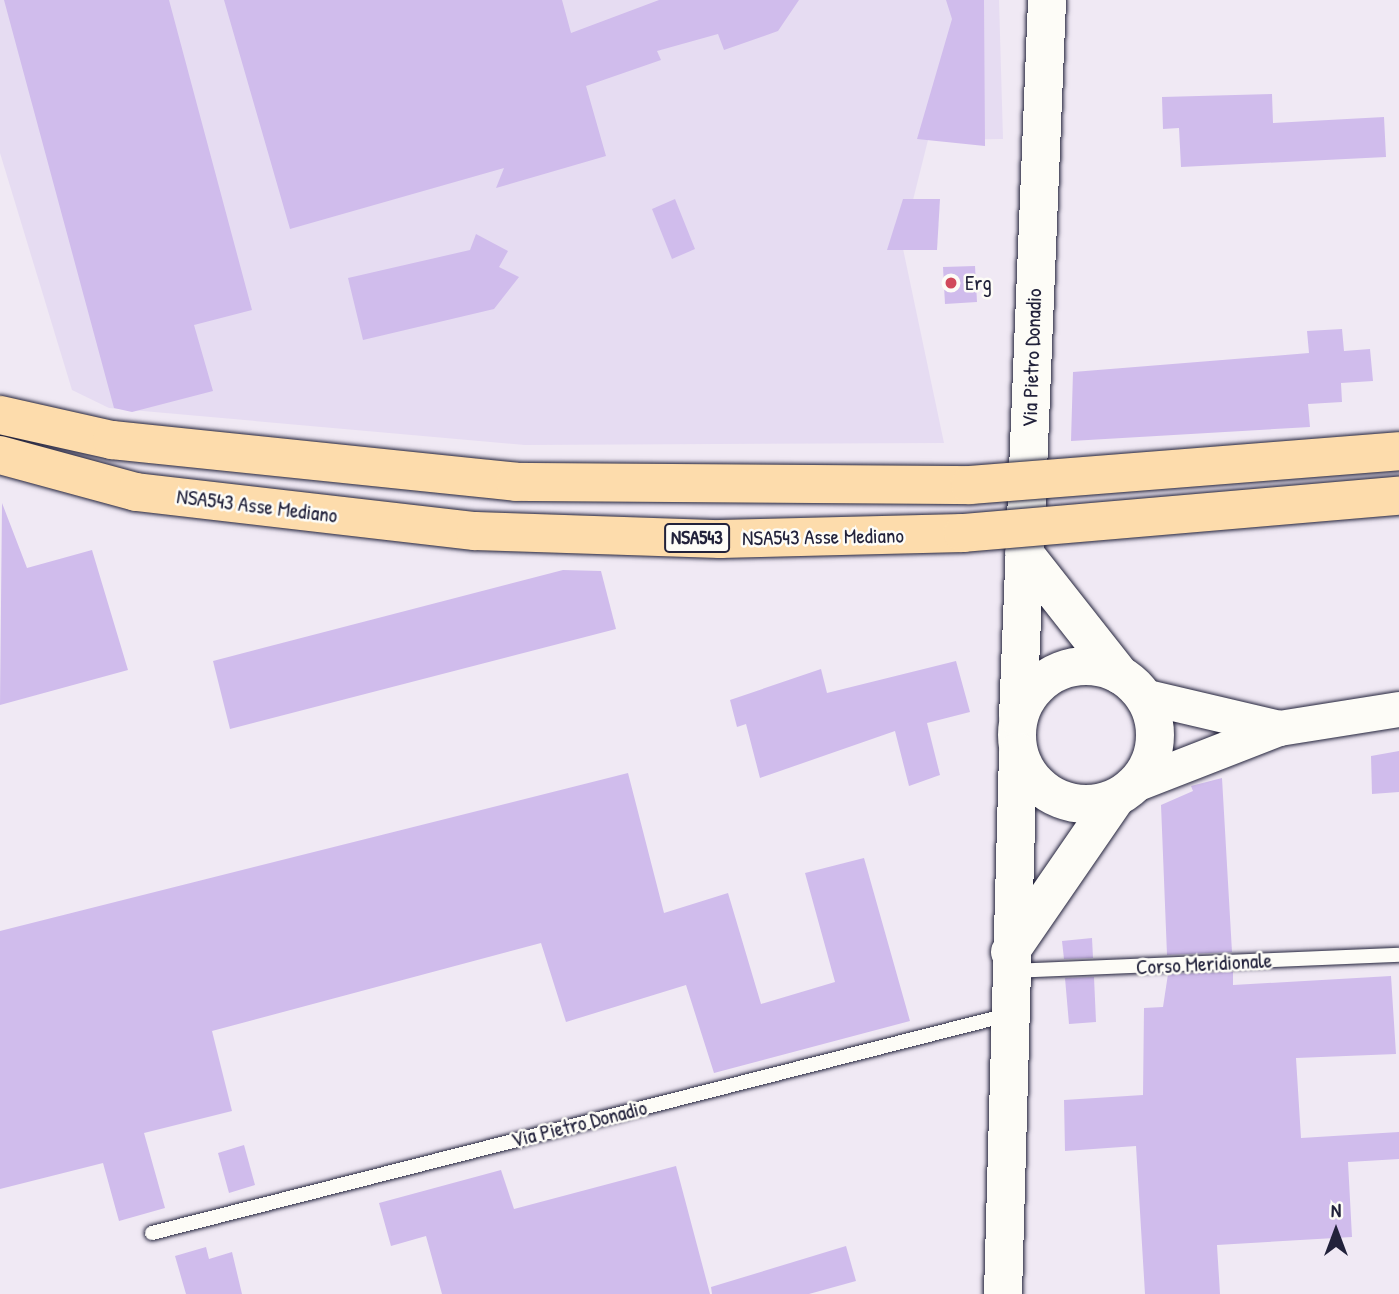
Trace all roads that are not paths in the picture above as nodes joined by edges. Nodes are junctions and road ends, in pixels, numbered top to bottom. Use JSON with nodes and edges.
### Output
{"nodes":[{"id":1,"x":1047,"y":0,"type":"edge"},
{"id":2,"x":0,"y":415,"type":"edge"},
{"id":3,"x":1399,"y":451,"type":"edge"},
{"id":4,"x":0,"y":455,"type":"edge"},
{"id":5,"x":1399,"y":496,"type":"edge"},
{"id":6,"x":1024,"y":553,"type":"junction"},
{"id":7,"x":1132,"y":685,"type":"junction"},
{"id":8,"x":1399,"y":709,"type":"edge"},
{"id":9,"x":1279,"y":728,"type":"junction"},
{"id":10,"x":1018,"y":735,"type":"junction"},
{"id":11,"x":1126,"y":791,"type":"junction"},
{"id":12,"x":1399,"y":955,"type":"edge"},
{"id":13,"x":1009,"y":962,"type":"junction"},
{"id":14,"x":1007,"y":1015,"type":"junction"},
{"id":15,"x":152,"y":1233,"type":"dead end"},
{"id":16,"x":1003,"y":1294,"type":"edge"}],
"edges":[{"from":1,"to":6,"type":"main road","name":"Via Pietro Donadio"},
{"from":2,"to":3,"type":"highway","bridge":true},
{"from":4,"to":5,"type":"highway","name":"NSA543 Asse Mediano","number":"NSA543","bridge":true},
{"from":6,"to":7,"type":"main road"},
{"from":6,"to":10,"type":"main road","name":"Via Pietro Donadio"},
{"from":7,"to":9,"type":"street"},
{"from":7,"to":10,"type":"main road"},
{"from":7,"to":11,"type":"main road"},
{"from":8,"to":9,"type":"street"},
{"from":9,"to":11,"type":"street"},
{"from":10,"to":11,"type":"main road"},
{"from":10,"to":13,"type":"main road","name":"Via Pietro Donadio"},
{"from":11,"to":13,"type":"main road"},
{"from":12,"to":13,"type":"lane","name":"Corso Meridionale"},
{"from":13,"to":14,"type":"main road","name":"Via Pietro Donadio"},
{"from":14,"to":15,"type":"lane","name":"Via Pietro Donadio"},
{"from":14,"to":16,"type":"main road","name":"Via Pietro Donadio"}]}
